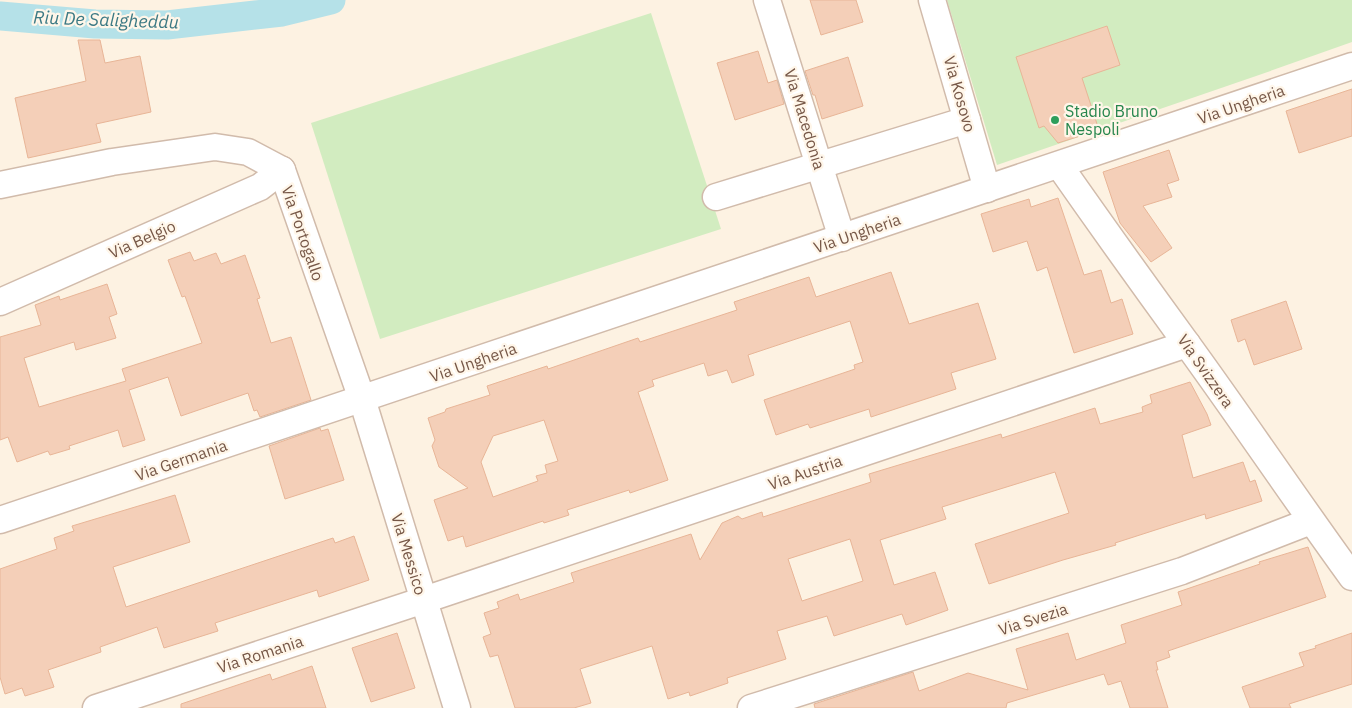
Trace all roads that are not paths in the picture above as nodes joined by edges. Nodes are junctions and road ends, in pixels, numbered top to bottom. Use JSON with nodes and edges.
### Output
{"nodes":[{"id":1,"x":767,"y":0,"type":"edge"},
{"id":2,"x":932,"y":0,"type":"edge"},
{"id":3,"x":1352,"y":66,"type":"edge"},
{"id":4,"x":967,"y":120,"type":"junction"},
{"id":5,"x":1060,"y":165,"type":"junction"},
{"id":6,"x":820,"y":166,"type":"junction"},
{"id":7,"x":282,"y":170,"type":"junction"},
{"id":8,"x":0,"y":185,"type":"edge"},
{"id":9,"x":987,"y":189,"type":"junction"},
{"id":10,"x":716,"y":197,"type":"dead end"},
{"id":11,"x":842,"y":238,"type":"junction"},
{"id":12,"x":0,"y":302,"type":"edge"},
{"id":13,"x":1187,"y":344,"type":"junction"},
{"id":14,"x":362,"y":399,"type":"junction"},
{"id":15,"x":0,"y":520,"type":"edge"},
{"id":16,"x":1311,"y":521,"type":"junction"},
{"id":17,"x":1352,"y":577,"type":"edge"},
{"id":18,"x":424,"y":600,"type":"junction"},
{"id":19,"x":96,"y":708,"type":"edge"},
{"id":20,"x":457,"y":708,"type":"edge"},
{"id":21,"x":751,"y":708,"type":"edge"}],
"edges":[{"from":1,"to":6,"type":"street","name":"Via Macedonia"},
{"from":2,"to":4,"type":"street","name":"Via Kosovo"},
{"from":3,"to":5,"type":"street","name":"Via Ungheria"},
{"from":4,"to":6,"type":"street"},
{"from":4,"to":9,"type":"street","name":"Via Kosovo"},
{"from":5,"to":9,"type":"street","name":"Via Ungheria"},
{"from":5,"to":13,"type":"street","name":"Via Svizzera"},
{"from":6,"to":10,"type":"street"},
{"from":6,"to":11,"type":"street","name":"Via Macedonia"},
{"from":7,"to":8,"type":"street","name":"Via Portogallo"},
{"from":7,"to":12,"type":"street","name":"Via Belgio"},
{"from":7,"to":14,"type":"street","name":"Via Portogallo"},
{"from":9,"to":11,"type":"street","name":"Via Ungheria"},
{"from":11,"to":14,"type":"street","name":"Via Ungheria"},
{"from":13,"to":16,"type":"street","name":"Via Svizzera"},
{"from":13,"to":18,"type":"street","name":"Via Austria"},
{"from":14,"to":15,"type":"street","name":"Via Germania"},
{"from":14,"to":18,"type":"street","name":"Via Messico"},
{"from":16,"to":17,"type":"street","name":"Via Svizzera"},
{"from":16,"to":21,"type":"street","name":"Via Svezia"},
{"from":18,"to":19,"type":"street","name":"Via Romania"},
{"from":18,"to":20,"type":"street","name":"Via Messico"}]}
